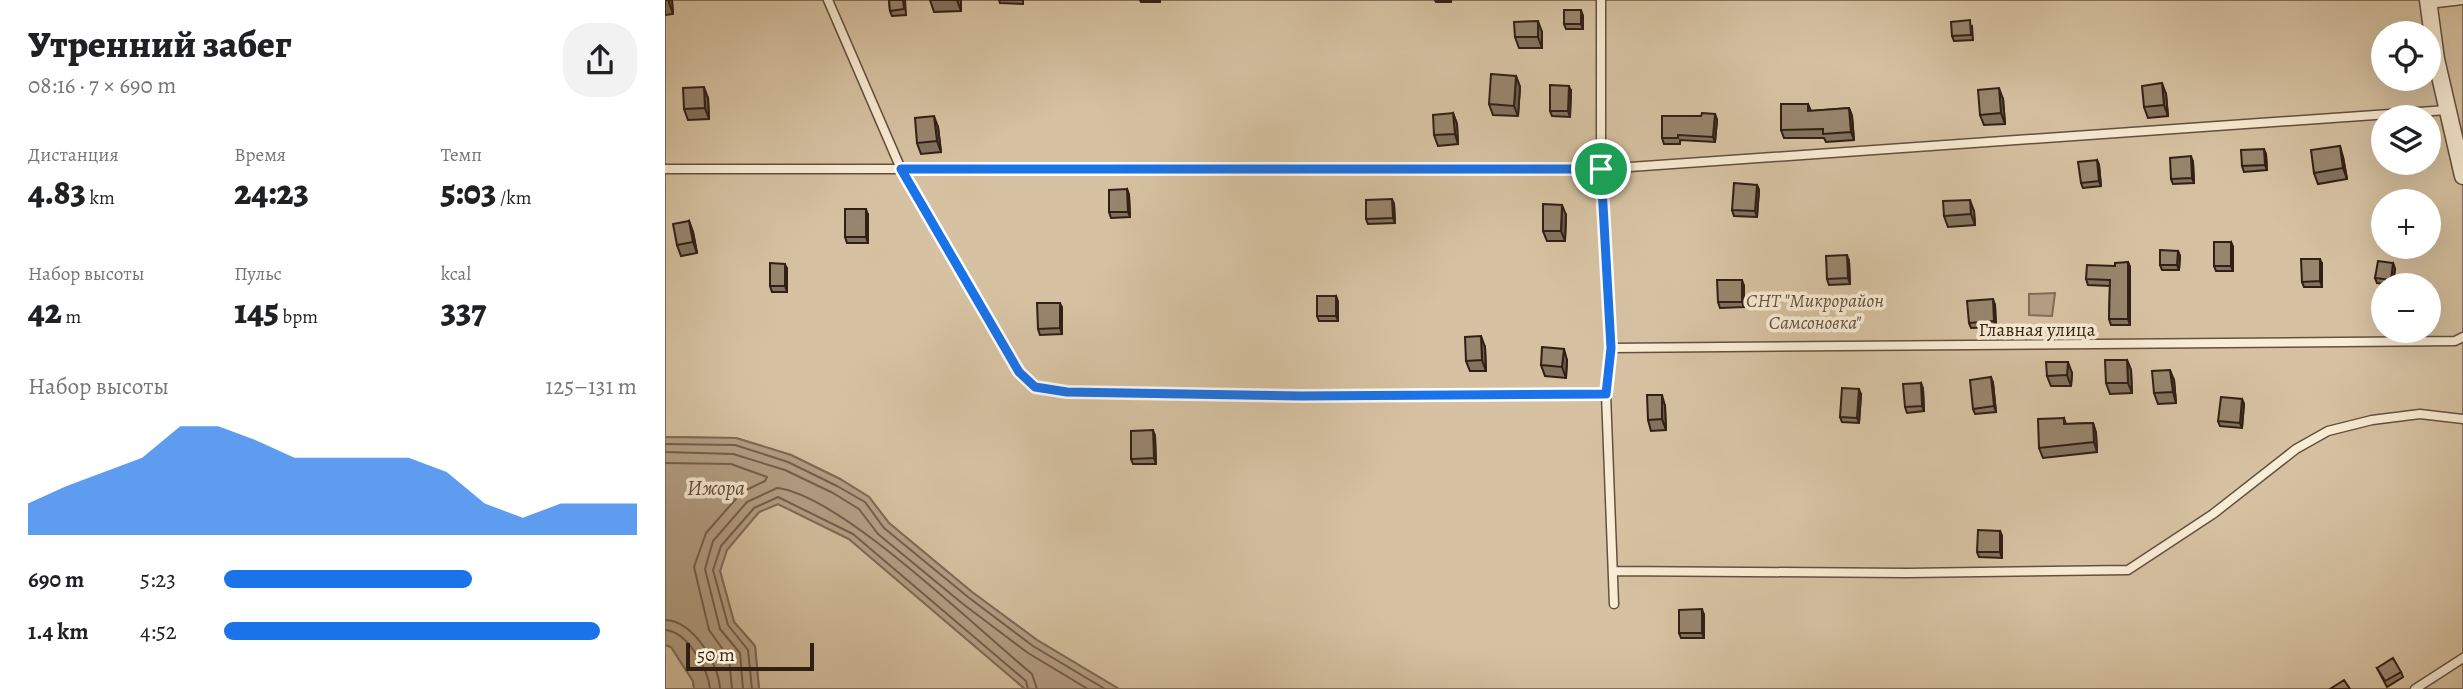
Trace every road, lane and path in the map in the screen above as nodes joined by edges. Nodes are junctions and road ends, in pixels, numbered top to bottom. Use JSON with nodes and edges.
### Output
{"nodes":[{"id":1,"x":828,"y":0,"type":"edge"},
{"id":2,"x":1601,"y":0,"type":"edge"},
{"id":3,"x":2463,"y":0,"type":"edge"},
{"id":4,"x":2428,"y":2,"type":"edge"},
{"id":5,"x":2447,"y":110,"type":"junction"},
{"id":6,"x":665,"y":169,"type":"edge"},
{"id":7,"x":901,"y":169,"type":"junction"},
{"id":8,"x":1601,"y":169,"type":"junction"},
{"id":9,"x":2463,"y":176,"type":"edge"},
{"id":10,"x":2463,"y":337,"type":"edge"},
{"id":11,"x":1611,"y":348,"type":"junction"},
{"id":12,"x":1606,"y":394,"type":"junction"},
{"id":13,"x":2463,"y":419,"type":"edge"},
{"id":14,"x":1613,"y":571,"type":"junction"},
{"id":15,"x":1614,"y":604,"type":"dead end"},
{"id":16,"x":2463,"y":658,"type":"edge"},
{"id":17,"x":2415,"y":689,"type":"edge"}],
"edges":[{"from":1,"to":7,"type":"lane"},
{"from":2,"to":8,"type":"lane"},
{"from":3,"to":4,"type":"lane"},
{"from":4,"to":5,"type":"street"},
{"from":5,"to":8,"type":"lane"},
{"from":5,"to":9,"type":"street"},
{"from":6,"to":7,"type":"lane"},
{"from":7,"to":8,"type":"lane"},
{"from":7,"to":12,"type":"lane"},
{"from":8,"to":11,"type":"lane"},
{"from":10,"to":11,"type":"lane","name":"Главная улица"},
{"from":11,"to":12,"type":"lane"},
{"from":12,"to":14,"type":"lane"},
{"from":13,"to":14,"type":"lane"},
{"from":14,"to":15,"type":"lane"},
{"from":16,"to":17,"type":"lane"}]}
